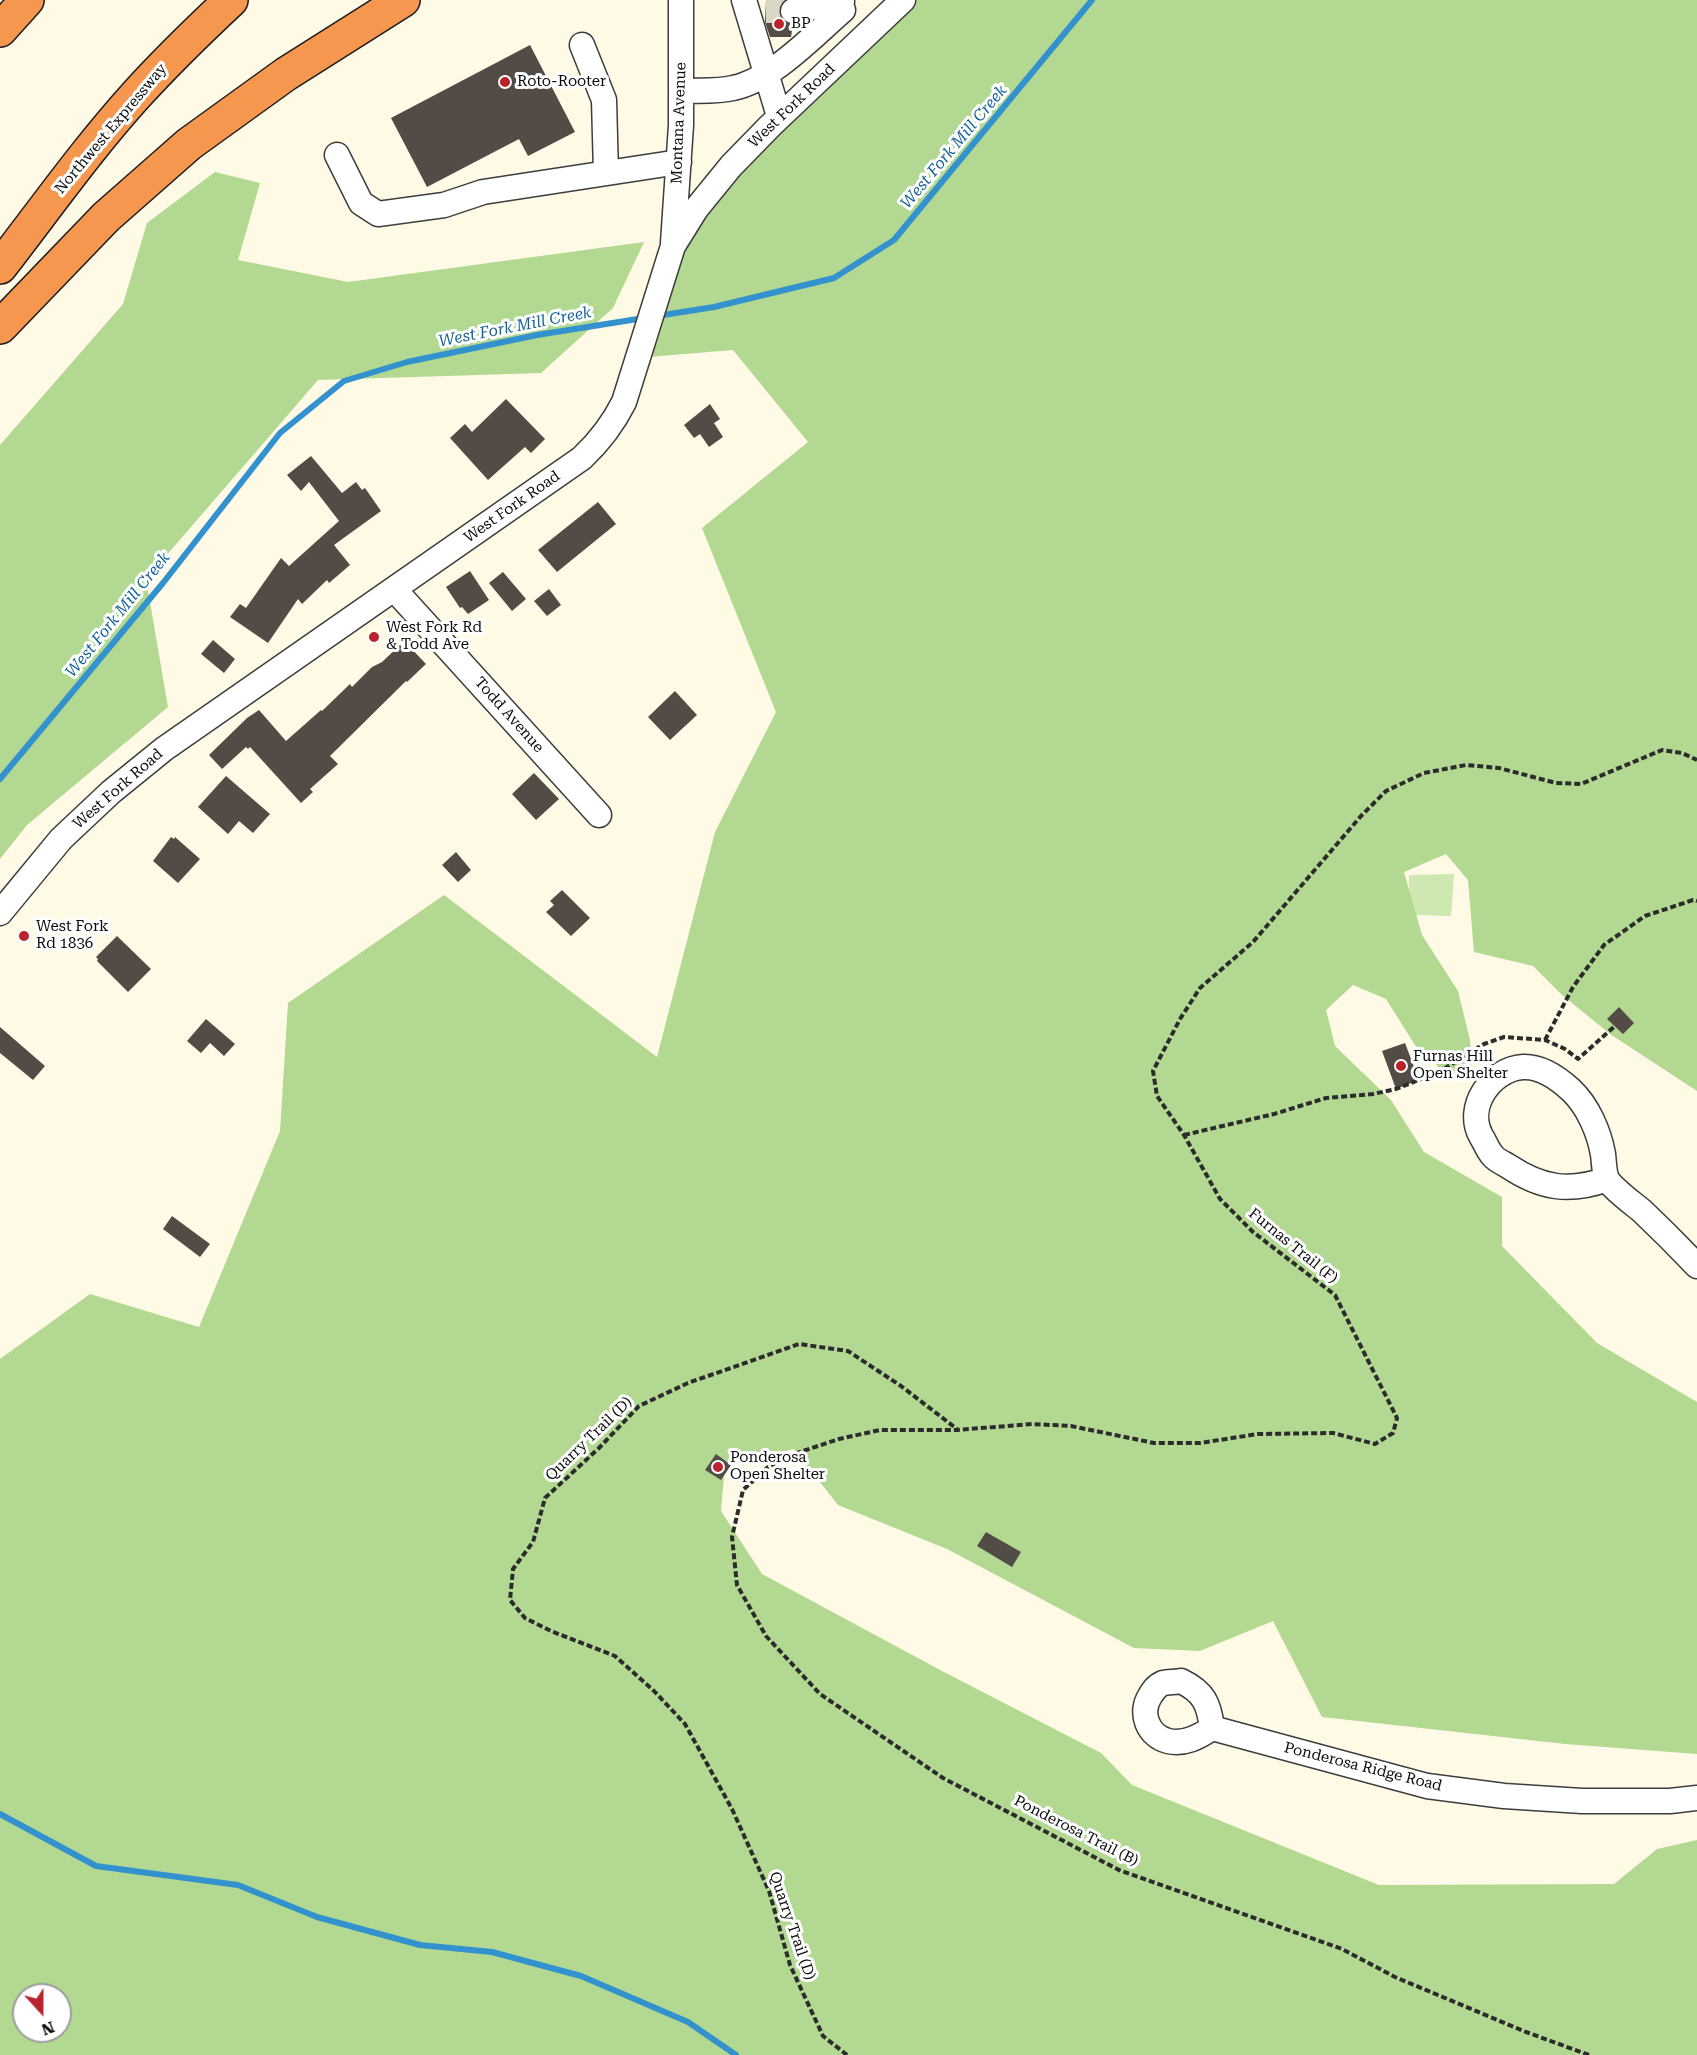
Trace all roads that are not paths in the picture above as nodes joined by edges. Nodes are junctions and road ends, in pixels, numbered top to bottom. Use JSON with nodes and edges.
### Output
{"nodes":[{"id":1,"x":27,"y":0,"type":"edge"},
{"id":2,"x":231,"y":0,"type":"edge"},
{"id":3,"x":403,"y":0,"type":"edge"},
{"id":4,"x":681,"y":0,"type":"edge"},
{"id":5,"x":903,"y":0,"type":"edge"},
{"id":6,"x":843,"y":4,"type":"edge"},
{"id":7,"x":752,"y":7,"type":"edge"},
{"id":8,"x":793,"y":11,"type":"tunnel mouth"},
{"id":9,"x":0,"y":30,"type":"edge"},
{"id":10,"x":862,"y":38,"type":"junction"},
{"id":11,"x":582,"y":45,"type":"dead end"},
{"id":12,"x":766,"y":74,"type":"junction"},
{"id":13,"x":681,"y":91,"type":"junction"},
{"id":14,"x":779,"y":116,"type":"junction"},
{"id":15,"x":337,"y":155,"type":"dead end"},
{"id":16,"x":679,"y":162,"type":"junction"},
{"id":17,"x":606,"y":173,"type":"junction"},
{"id":18,"x":673,"y":246,"type":"junction"},
{"id":19,"x":0,"y":267,"type":"edge"},
{"id":20,"x":0,"y":327,"type":"edge"},
{"id":21,"x":394,"y":589,"type":"junction"},
{"id":22,"x":599,"y":815,"type":"dead end"},
{"id":23,"x":0,"y":914,"type":"edge"},
{"id":24,"x":1606,"y":1179,"type":"junction"},
{"id":25,"x":1697,"y":1266,"type":"edge"},
{"id":26,"x":1212,"y":1728,"type":"dead end"},
{"id":27,"x":1697,"y":1798,"type":"edge"}],
"edges":[{"from":1,"to":9,"type":"highway"},
{"from":2,"to":19,"type":"highway","name":"Northwest Expressway"},
{"from":3,"to":20,"type":"highway"},
{"from":4,"to":13,"type":"street","name":"Montana Avenue"},
{"from":5,"to":10,"type":"street","name":"West Fork Road"},
{"from":6,"to":8,"type":"street"},
{"from":6,"to":10,"type":"street"},
{"from":6,"to":12,"type":"street"},
{"from":7,"to":12,"type":"street"},
{"from":10,"to":14,"type":"street","name":"West Fork Road"},
{"from":11,"to":17,"type":"street"},
{"from":12,"to":13,"type":"street"},
{"from":12,"to":14,"type":"street"},
{"from":13,"to":16,"type":"street","name":"Montana Avenue"},
{"from":14,"to":18,"type":"street","name":"West Fork Road"},
{"from":15,"to":17,"type":"street"},
{"from":16,"to":17,"type":"street"},
{"from":16,"to":18,"type":"street","name":"Montana Avenue"},
{"from":18,"to":21,"type":"street","name":"West Fork Road"},
{"from":21,"to":22,"type":"street","name":"Todd Avenue"},
{"from":21,"to":23,"type":"street","name":"West Fork Road"},
{"from":24,"to":24,"type":"street"},
{"from":24,"to":25,"type":"street"},
{"from":26,"to":27,"type":"street","name":"Ponderosa Ridge Road"}]}
